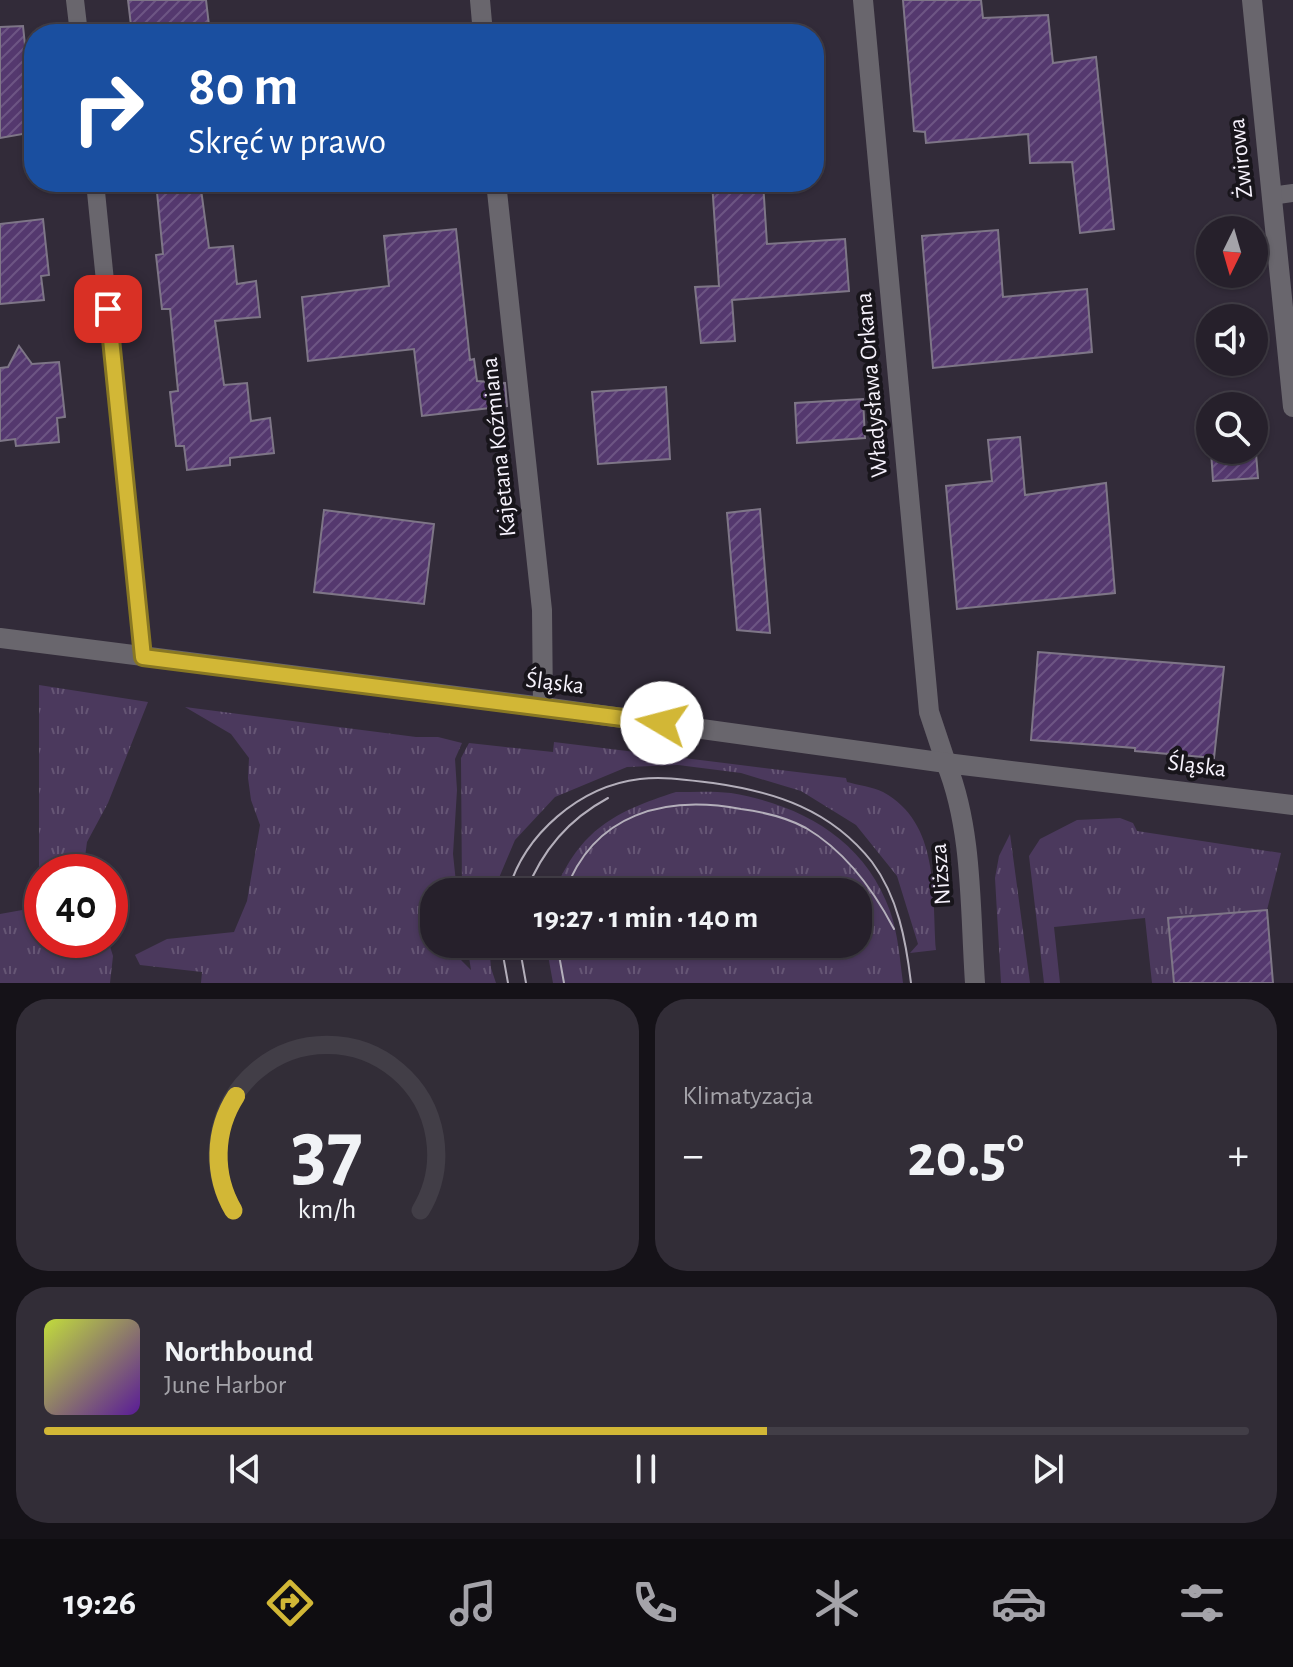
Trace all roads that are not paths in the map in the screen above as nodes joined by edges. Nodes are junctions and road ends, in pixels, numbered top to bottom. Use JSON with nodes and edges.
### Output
{"nodes":[{"id":1,"x":75,"y":0,"type":"edge"},
{"id":2,"x":480,"y":0,"type":"edge"},
{"id":3,"x":863,"y":0,"type":"edge"},
{"id":4,"x":1252,"y":0,"type":"edge"},
{"id":5,"x":78,"y":24,"type":"edge"},
{"id":6,"x":482,"y":24,"type":"edge"},
{"id":7,"x":96,"y":192,"type":"edge"},
{"id":8,"x":497,"y":192,"type":"edge"},
{"id":9,"x":1293,"y":193,"type":"edge"},
{"id":10,"x":1271,"y":196,"type":"junction"},
{"id":11,"x":1293,"y":407,"type":"edge"},
{"id":12,"x":0,"y":638,"type":"edge"},
{"id":13,"x":143,"y":657,"type":"junction"},
{"id":14,"x":543,"y":707,"type":"junction"},
{"id":15,"x":946,"y":763,"type":"junction"},
{"id":16,"x":1293,"y":805,"type":"edge"},
{"id":17,"x":975,"y":983,"type":"edge"}],
"edges":[{"from":1,"to":5,"type":"lane"},
{"from":2,"to":6,"type":"street"},
{"from":3,"to":15,"type":"street","name":"Władysława Orkana"},
{"from":4,"to":10,"type":"street","name":"Żwirowa"},
{"from":7,"to":13,"type":"lane"},
{"from":8,"to":14,"type":"street","name":"Kajetana Koźmiana"},
{"from":9,"to":10,"type":"lane"},
{"from":10,"to":11,"type":"street","name":"Żwirowa"},
{"from":12,"to":13,"type":"street","name":"Śląska"},
{"from":13,"to":14,"type":"street","name":"Śląska"},
{"from":14,"to":15,"type":"street","name":"Śląska"},
{"from":15,"to":16,"type":"street","name":"Śląska"},
{"from":15,"to":17,"type":"street","name":"Niższa"}]}
